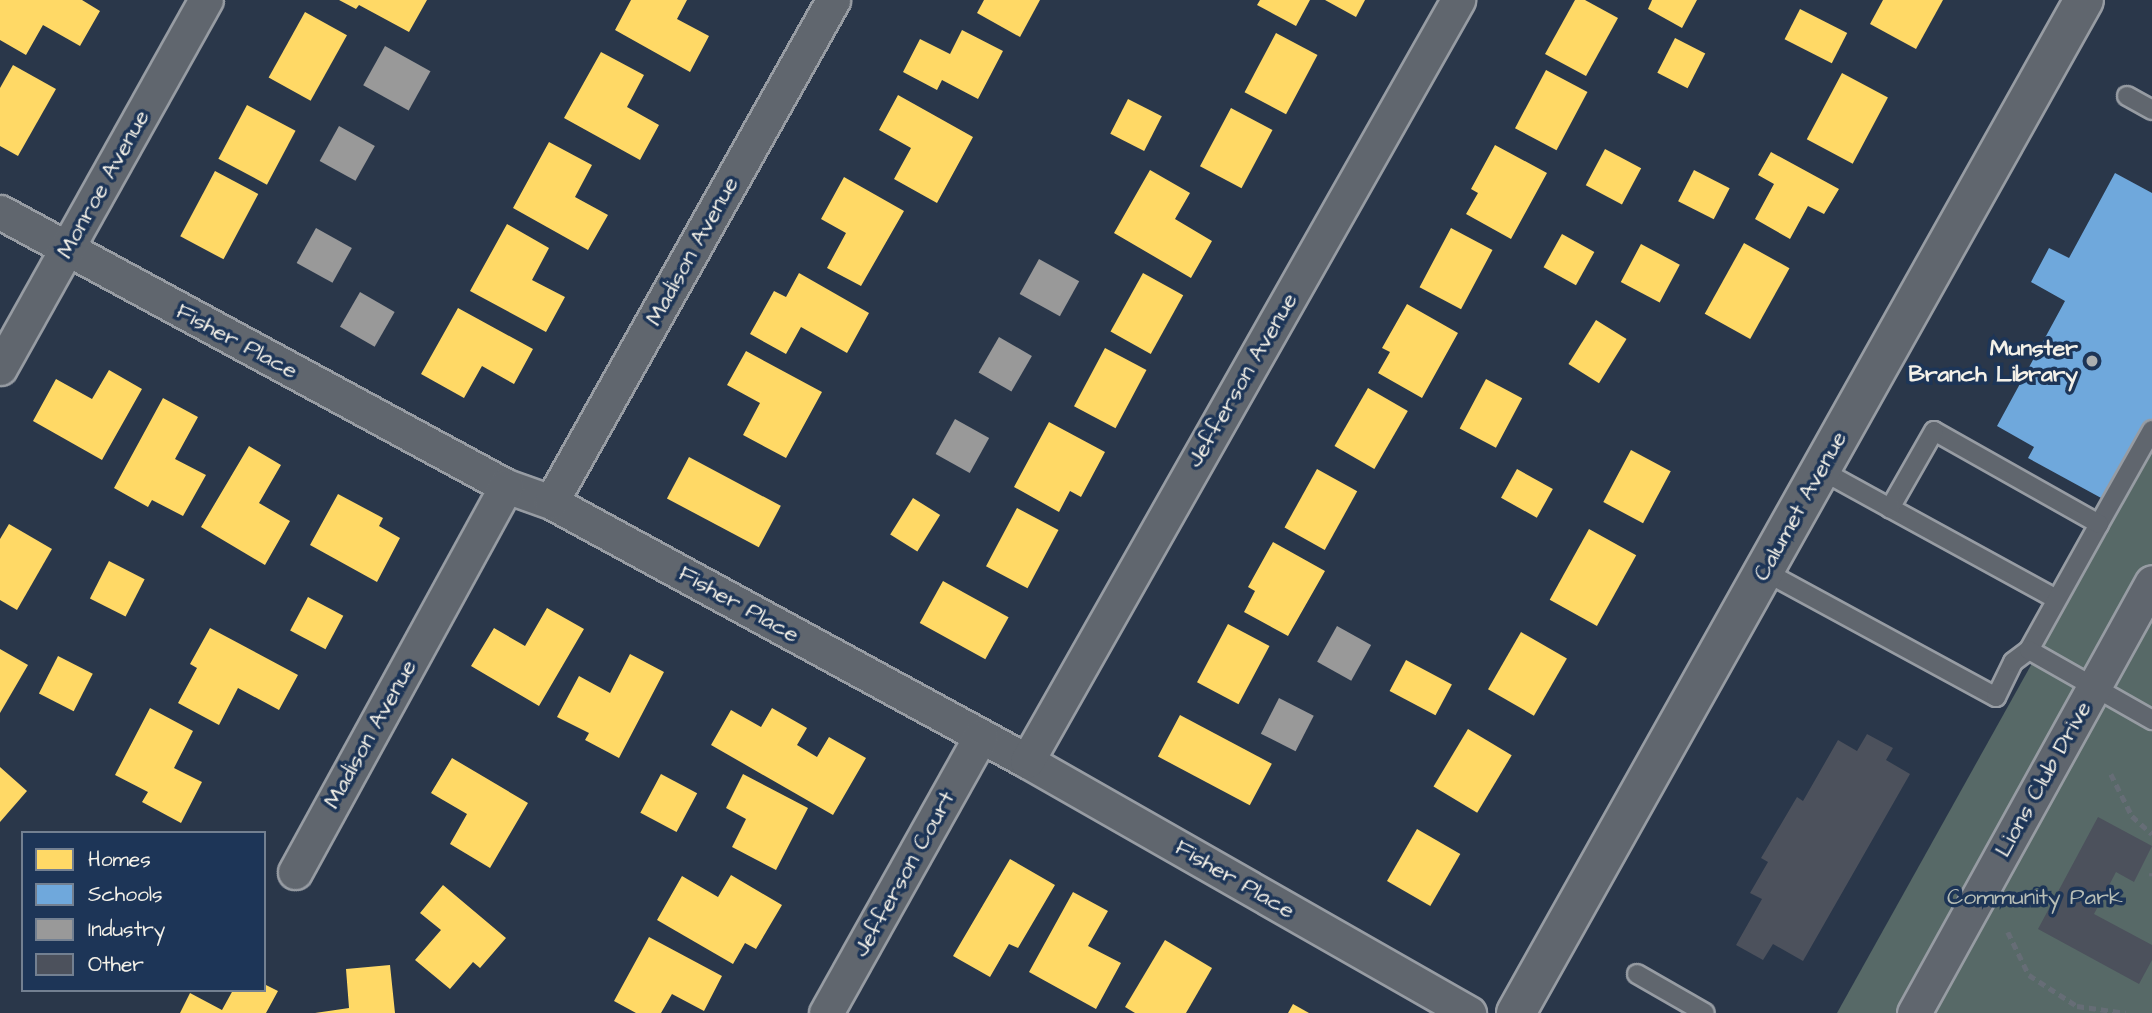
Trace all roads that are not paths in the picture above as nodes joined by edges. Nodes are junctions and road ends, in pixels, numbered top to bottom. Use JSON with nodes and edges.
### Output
{"nodes":[{"id":1,"x":206,"y":0,"type":"edge"},
{"id":2,"x":833,"y":0,"type":"edge"},
{"id":3,"x":1458,"y":0,"type":"edge"},
{"id":4,"x":2084,"y":0,"type":"edge"},
{"id":5,"x":2127,"y":96,"type":"dead end"},
{"id":6,"x":2152,"y":110,"type":"edge"},
{"id":7,"x":0,"y":212,"type":"edge"},
{"id":8,"x":66,"y":250,"type":"junction"},
{"id":9,"x":0,"y":368,"type":"edge"},
{"id":10,"x":2152,"y":430,"type":"edge"},
{"id":11,"x":1821,"y":470,"type":"junction"},
{"id":12,"x":506,"y":486,"type":"junction"},
{"id":13,"x":551,"y":502,"type":"junction"},
{"id":14,"x":1890,"y":508,"type":"junction"},
{"id":15,"x":2099,"y":524,"type":"junction"},
{"id":16,"x":1764,"y":571,"type":"junction"},
{"id":17,"x":2152,"y":582,"type":"edge"},
{"id":18,"x":2056,"y":599,"type":"junction"},
{"id":19,"x":2029,"y":650,"type":"junction"},
{"id":20,"x":2094,"y":687,"type":"junction"},
{"id":21,"x":2152,"y":720,"type":"edge"},
{"id":22,"x":981,"y":736,"type":"junction"},
{"id":23,"x":1027,"y":761,"type":"junction"},
{"id":24,"x":295,"y":872,"type":"dead end"},
{"id":25,"x":1637,"y":974,"type":"dead end"},
{"id":26,"x":827,"y":1013,"type":"edge"},
{"id":27,"x":1469,"y":1013,"type":"edge"},
{"id":28,"x":1517,"y":1013,"type":"edge"},
{"id":29,"x":1705,"y":1013,"type":"edge"},
{"id":30,"x":1914,"y":1013,"type":"edge"}],
"edges":[{"from":1,"to":8,"type":"street","name":"Monroe Avenue"},
{"from":2,"to":13,"type":"street","name":"Madison Avenue"},
{"from":3,"to":23,"type":"street","name":"Jefferson Avenue"},
{"from":4,"to":11,"type":"main road","name":"Calumet Avenue"},
{"from":5,"to":6,"type":"lane"},
{"from":7,"to":8,"type":"street","name":"Fisher Place"},
{"from":8,"to":9,"type":"street","name":"Monroe Avenue"},
{"from":8,"to":12,"type":"street","name":"Fisher Place"},
{"from":10,"to":15,"type":"lane"},
{"from":11,"to":14,"type":"lane"},
{"from":11,"to":16,"type":"main road","name":"Calumet Avenue"},
{"from":12,"to":13,"type":"street","name":"Fisher Place"},
{"from":12,"to":24,"type":"street","name":"Madison Avenue"},
{"from":13,"to":22,"type":"street","name":"Fisher Place"},
{"from":14,"to":15,"type":"lane"},
{"from":14,"to":18,"type":"lane"},
{"from":15,"to":18,"type":"lane"},
{"from":16,"to":19,"type":"lane"},
{"from":16,"to":28,"type":"main road","name":"Calumet Avenue"},
{"from":17,"to":20,"type":"street","name":"Lions Club Drive"},
{"from":18,"to":19,"type":"lane"},
{"from":19,"to":20,"type":"lane"},
{"from":20,"to":21,"type":"lane"},
{"from":20,"to":30,"type":"street","name":"Lions Club Drive"},
{"from":22,"to":23,"type":"street","name":"Fisher Place"},
{"from":22,"to":26,"type":"street","name":"Jefferson Court"},
{"from":23,"to":27,"type":"street","name":"Fisher Place"},
{"from":25,"to":29,"type":"lane"}]}
